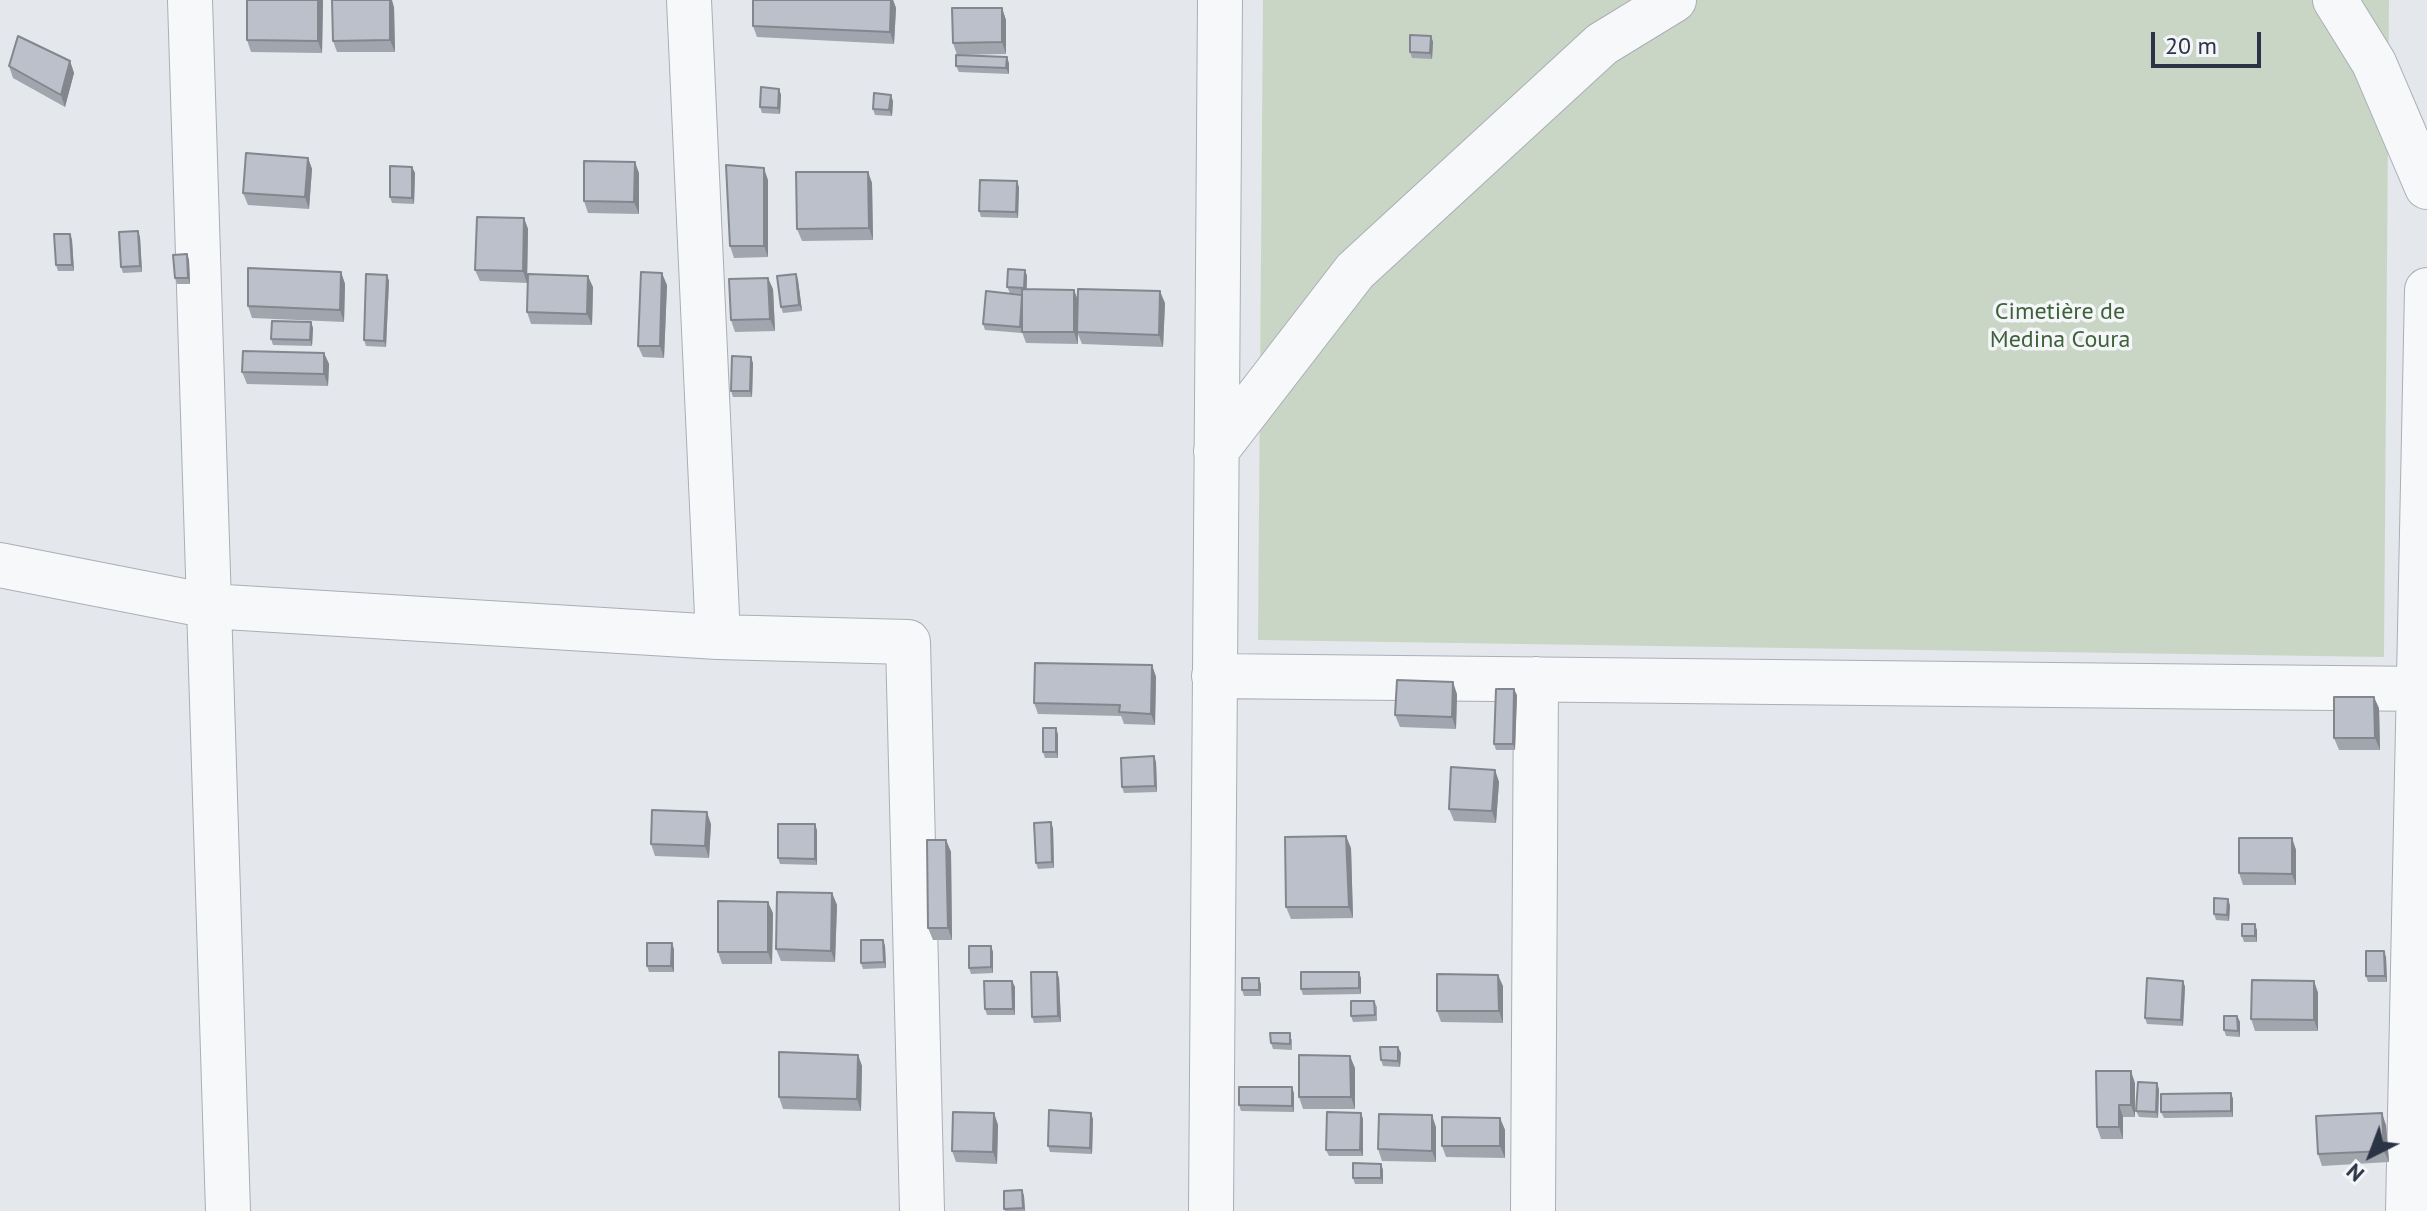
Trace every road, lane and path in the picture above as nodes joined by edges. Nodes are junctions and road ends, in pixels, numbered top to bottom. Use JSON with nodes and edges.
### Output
{"nodes":[{"id":1,"x":190,"y":0,"type":"edge"},
{"id":2,"x":689,"y":0,"type":"edge"},
{"id":3,"x":1220,"y":0,"type":"edge"},
{"id":4,"x":1674,"y":0,"type":"edge"},
{"id":5,"x":2335,"y":0,"type":"edge"},
{"id":6,"x":2427,"y":187,"type":"edge"},
{"id":7,"x":2427,"y":290,"type":"edge"},
{"id":8,"x":1216,"y":451,"type":"junction"},
{"id":9,"x":0,"y":565,"type":"edge"},
{"id":10,"x":209,"y":606,"type":"junction"},
{"id":11,"x":718,"y":637,"type":"junction"},
{"id":12,"x":1214,"y":676,"type":"junction"},
{"id":13,"x":1536,"y":679,"type":"junction"},
{"id":14,"x":2423,"y":689,"type":"edge"},
{"id":15,"x":228,"y":1211,"type":"edge"},
{"id":16,"x":922,"y":1211,"type":"edge"},
{"id":17,"x":1211,"y":1211,"type":"edge"},
{"id":18,"x":1533,"y":1211,"type":"edge"},
{"id":19,"x":2408,"y":1211,"type":"edge"}],
"edges":[{"from":1,"to":10,"type":"street"},
{"from":2,"to":11,"type":"street"},
{"from":3,"to":8,"type":"street"},
{"from":4,"to":8,"type":"street"},
{"from":5,"to":6,"type":"street"},
{"from":7,"to":14,"type":"street"},
{"from":8,"to":12,"type":"street"},
{"from":9,"to":10,"type":"street"},
{"from":10,"to":11,"type":"street"},
{"from":10,"to":15,"type":"street"},
{"from":11,"to":16,"type":"street"},
{"from":12,"to":13,"type":"street"},
{"from":12,"to":17,"type":"street"},
{"from":13,"to":14,"type":"street"},
{"from":13,"to":18,"type":"street"},
{"from":14,"to":19,"type":"street"}]}
